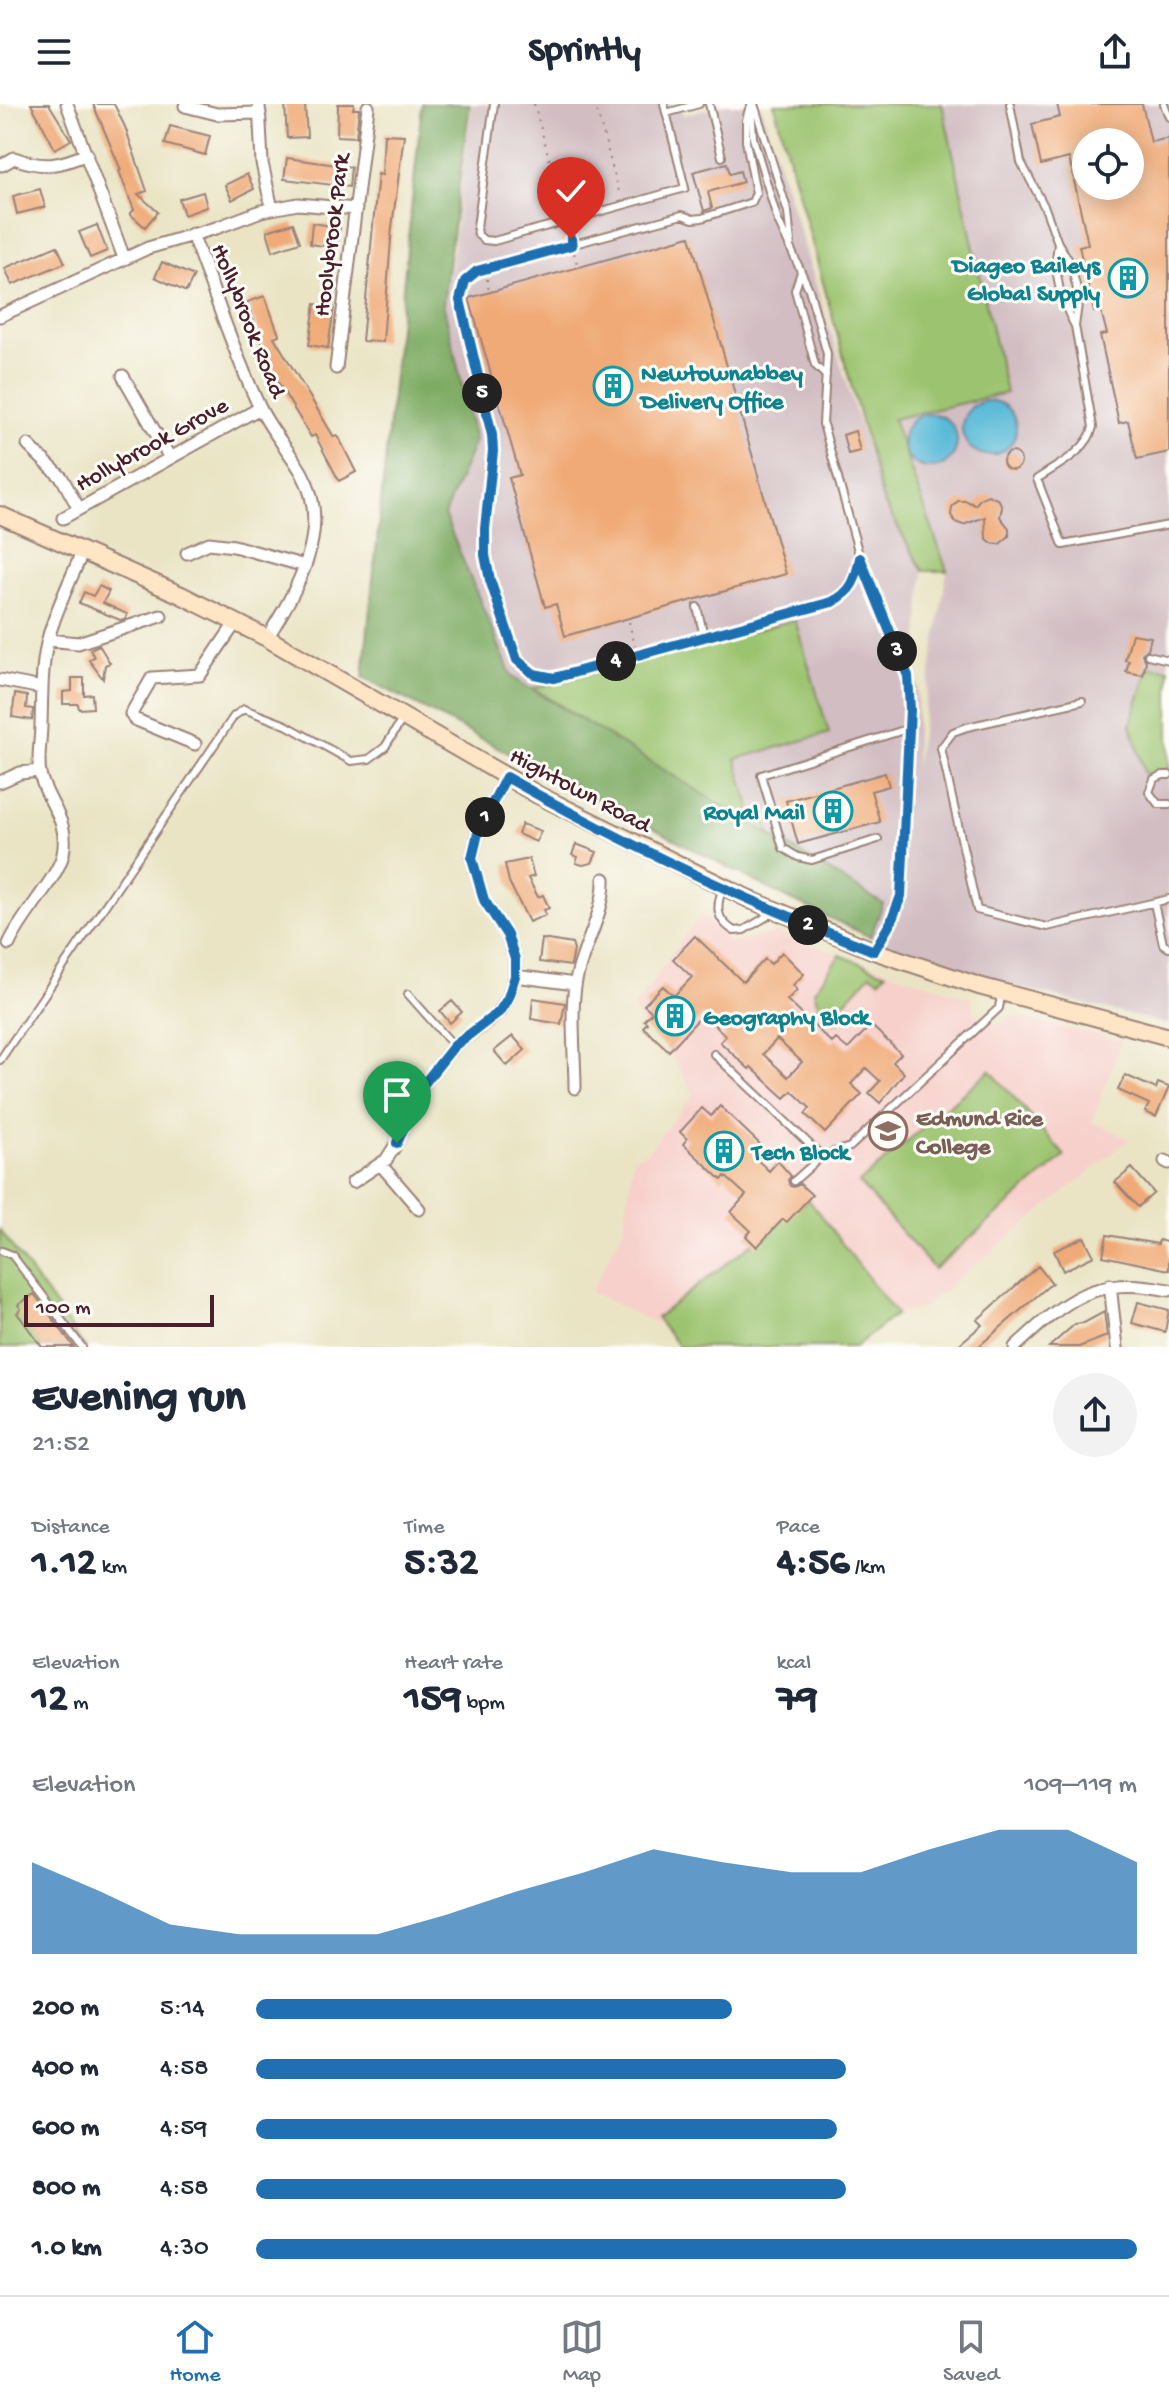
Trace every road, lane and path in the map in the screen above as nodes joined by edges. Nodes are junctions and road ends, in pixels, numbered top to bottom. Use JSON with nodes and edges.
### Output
{"nodes":[{"id":1,"x":67,"y":104,"type":"edge"},
{"id":2,"x":494,"y":104,"type":"edge"},
{"id":3,"x":534,"y":104,"type":"edge"},
{"id":4,"x":595,"y":104,"type":"edge"},
{"id":5,"x":664,"y":104,"type":"edge"},
{"id":6,"x":699,"y":104,"type":"edge"},
{"id":7,"x":709,"y":104,"type":"edge"},
{"id":8,"x":1010,"y":104,"type":"edge"},
{"id":9,"x":1164,"y":104,"type":"edge"},
{"id":10,"x":185,"y":106,"type":"edge"},
{"id":11,"x":751,"y":106,"type":"edge"},
{"id":12,"x":368,"y":107,"type":"dead end"},
{"id":13,"x":259,"y":109,"type":"edge"},
{"id":14,"x":666,"y":113,"type":"junction"},
{"id":15,"x":1169,"y":117,"type":"edge"},
{"id":16,"x":87,"y":154,"type":"junction"},
{"id":17,"x":722,"y":157,"type":"dead end"},
{"id":18,"x":2,"y":165,"type":"dead end"},
{"id":19,"x":623,"y":205,"type":"junction"},
{"id":20,"x":272,"y":209,"type":"junction"},
{"id":21,"x":356,"y":209,"type":"junction"},
{"id":22,"x":566,"y":221,"type":"junction"},
{"id":23,"x":192,"y":234,"type":"junction"},
{"id":24,"x":1058,"y":243,"type":"junction"},
{"id":25,"x":572,"y":245,"type":"junction"},
{"id":26,"x":791,"y":246,"type":"junction"},
{"id":27,"x":124,"y":258,"type":"junction"},
{"id":28,"x":578,"y":267,"type":"dead end"},
{"id":29,"x":801,"y":270,"type":"junction"},
{"id":30,"x":0,"y":316,"type":"edge"},
{"id":31,"x":1075,"y":326,"type":"junction"},
{"id":32,"x":336,"y":368,"type":"dead end"},
{"id":33,"x":123,"y":376,"type":"dead end"},
{"id":34,"x":826,"y":376,"type":"junction"},
{"id":35,"x":260,"y":408,"type":"junction"},
{"id":36,"x":28,"y":445,"type":"dead end"},
{"id":37,"x":170,"y":458,"type":"junction"},
{"id":38,"x":79,"y":509,"type":"junction"},
{"id":39,"x":0,"y":515,"type":"edge"},
{"id":40,"x":63,"y":518,"type":"dead end"},
{"id":41,"x":1169,"y":525,"type":"edge"},
{"id":42,"x":82,"y":553,"type":"junction"},
{"id":43,"x":187,"y":553,"type":"dead end"},
{"id":44,"x":860,"y":558,"type":"junction"},
{"id":45,"x":305,"y":566,"type":"junction"},
{"id":46,"x":697,"y":607,"type":"dead end"},
{"id":47,"x":161,"y":616,"type":"dead end"},
{"id":48,"x":236,"y":622,"type":"junction"},
{"id":49,"x":629,"y":622,"type":"dead end"},
{"id":50,"x":704,"y":636,"type":"junction"},
{"id":51,"x":267,"y":638,"type":"junction"},
{"id":52,"x":48,"y":640,"type":"junction"},
{"id":53,"x":637,"y":655,"type":"junction"},
{"id":54,"x":1148,"y":655,"type":"dead end"},
{"id":55,"x":1169,"y":660,"type":"edge"},
{"id":56,"x":0,"y":680,"type":"edge"},
{"id":57,"x":42,"y":688,"type":"junction"},
{"id":58,"x":1082,"y":701,"type":"dead end"},
{"id":59,"x":403,"y":718,"type":"junction"},
{"id":60,"x":910,"y":728,"type":"junction"},
{"id":61,"x":195,"y":744,"type":"dead end"},
{"id":62,"x":39,"y":771,"type":"junction"},
{"id":63,"x":1169,"y":775,"type":"edge"},
{"id":64,"x":506,"y":777,"type":"junction"},
{"id":65,"x":0,"y":782,"type":"edge"},
{"id":66,"x":1169,"y":804,"type":"edge"},
{"id":67,"x":878,"y":839,"type":"dead end"},
{"id":68,"x":604,"y":879,"type":"dead end"},
{"id":69,"x":723,"y":887,"type":"junction"},
{"id":70,"x":1169,"y":899,"type":"edge"},
{"id":71,"x":1154,"y":903,"type":"junction"},
{"id":72,"x":776,"y":911,"type":"junction"},
{"id":73,"x":9,"y":944,"type":"dead end"},
{"id":74,"x":1169,"y":948,"type":"edge"},
{"id":75,"x":874,"y":951,"type":"junction"},
{"id":76,"x":515,"y":976,"type":"junction"},
{"id":77,"x":575,"y":984,"type":"junction"},
{"id":78,"x":1002,"y":992,"type":"junction"},
{"id":79,"x":408,"y":994,"type":"dead end"},
{"id":80,"x":1169,"y":1037,"type":"edge"},
{"id":81,"x":454,"y":1046,"type":"junction"},
{"id":82,"x":714,"y":1054,"type":"dead end"},
{"id":83,"x":0,"y":1060,"type":"edge"},
{"id":84,"x":575,"y":1088,"type":"dead end"},
{"id":85,"x":822,"y":1156,"type":"junction"},
{"id":86,"x":381,"y":1165,"type":"junction"},
{"id":87,"x":794,"y":1181,"type":"dead end"},
{"id":88,"x":353,"y":1182,"type":"dead end"},
{"id":89,"x":419,"y":1209,"type":"dead end"},
{"id":90,"x":1,"y":1251,"type":"edge"},
{"id":91,"x":1110,"y":1285,"type":"junction"},
{"id":92,"x":1169,"y":1290,"type":"edge"},
{"id":93,"x":82,"y":1347,"type":"edge"},
{"id":94,"x":1015,"y":1347,"type":"edge"},
{"id":95,"x":1117,"y":1347,"type":"edge"}],
"edges":[{"from":1,"to":16,"type":"street"},
{"from":2,"to":22,"type":"lane"},
{"from":3,"to":22,"type":"path"},
{"from":4,"to":19,"type":"path"},
{"from":5,"to":14,"type":"lane"},
{"from":6,"to":14,"type":"lane"},
{"from":7,"to":17,"type":"lane"},
{"from":8,"to":24,"type":"lane"},
{"from":9,"to":15,"type":"lane"},
{"from":10,"to":13,"type":"street"},
{"from":11,"to":25,"type":"lane"},
{"from":11,"to":26,"type":"lane"},
{"from":11,"to":26,"type":"lane"},
{"from":12,"to":21,"type":"street","name":"Hoolybrook Park"},
{"from":13,"to":20,"type":"street"},
{"from":14,"to":19,"type":"lane"},
{"from":16,"to":18,"type":"street"},
{"from":16,"to":27,"type":"street"},
{"from":19,"to":22,"type":"lane"},
{"from":20,"to":21,"type":"street"},
{"from":20,"to":23,"type":"street"},
{"from":21,"to":32,"type":"street","name":"Hoolybrook Park"},
{"from":23,"to":27,"type":"street"},
{"from":23,"to":35,"type":"street","name":"Hollybrook Road"},
{"from":24,"to":31,"type":"lane"},
{"from":24,"to":31,"type":"lane"},
{"from":25,"to":28,"type":"path"},
{"from":25,"to":53,"type":"lane"},
{"from":26,"to":29,"type":"lane"},
{"from":27,"to":30,"type":"street"},
{"from":29,"to":34,"type":"lane"},
{"from":29,"to":34,"type":"lane"},
{"from":31,"to":41,"type":"lane"},
{"from":33,"to":37,"type":"street"},
{"from":34,"to":44,"type":"lane"},
{"from":35,"to":37,"type":"street","name":"Hollybrook Grove"},
{"from":35,"to":45,"type":"street","name":"Hollybrook Road"},
{"from":36,"to":38,"type":"street"},
{"from":37,"to":38,"type":"street","name":"Hollybrook Grove"},
{"from":38,"to":40,"type":"street","name":"Hollybrook Grove"},
{"from":39,"to":42,"type":"main road","name":"Hightown Road"},
{"from":42,"to":48,"type":"main road","name":"Hightown Road"},
{"from":42,"to":52,"type":"street"},
{"from":43,"to":45,"type":"street"},
{"from":44,"to":50,"type":"lane"},
{"from":44,"to":60,"type":"lane"},
{"from":45,"to":51,"type":"street","name":"Hollybrook Road"},
{"from":46,"to":50,"type":"lane"},
{"from":47,"to":52,"type":"street"},
{"from":48,"to":51,"type":"main road","name":"Hightown Road"},
{"from":48,"to":61,"type":"street"},
{"from":49,"to":53,"type":"path"},
{"from":50,"to":53,"type":"lane"},
{"from":51,"to":59,"type":"main road","name":"Hightown Road"},
{"from":52,"to":57,"type":"street"},
{"from":54,"to":55,"type":"lane"},
{"from":56,"to":57,"type":"street"},
{"from":57,"to":62,"type":"street"},
{"from":58,"to":71,"type":"lane"},
{"from":59,"to":64,"type":"main road","name":"Hightown Road"},
{"from":59,"to":83,"type":"lane"},
{"from":60,"to":67,"type":"lane"},
{"from":60,"to":75,"type":"lane"},
{"from":62,"to":65,"type":"street"},
{"from":62,"to":73,"type":"street"},
{"from":63,"to":66,"type":"lane"},
{"from":64,"to":69,"type":"main road","name":"Hightown Road"},
{"from":64,"to":76,"type":"street"},
{"from":68,"to":77,"type":"street"},
{"from":69,"to":72,"type":"main road","name":"Hightown Road"},
{"from":69,"to":72,"type":"lane"},
{"from":70,"to":71,"type":"lane"},
{"from":71,"to":74,"type":"lane"},
{"from":72,"to":75,"type":"main road","name":"Hightown Road"},
{"from":75,"to":78,"type":"main road","name":"Hightown Road"},
{"from":76,"to":77,"type":"street"},
{"from":76,"to":81,"type":"street"},
{"from":77,"to":84,"type":"street"},
{"from":78,"to":80,"type":"main road","name":"Hightown Road"},
{"from":78,"to":85,"type":"lane"},
{"from":79,"to":81,"type":"lane"},
{"from":81,"to":86,"type":"street"},
{"from":82,"to":85,"type":"lane"},
{"from":85,"to":87,"type":"lane"},
{"from":86,"to":88,"type":"street"},
{"from":86,"to":89,"type":"street"},
{"from":90,"to":93,"type":"lane"},
{"from":91,"to":92,"type":"street"},
{"from":91,"to":94,"type":"street"},
{"from":91,"to":95,"type":"street"}]}
